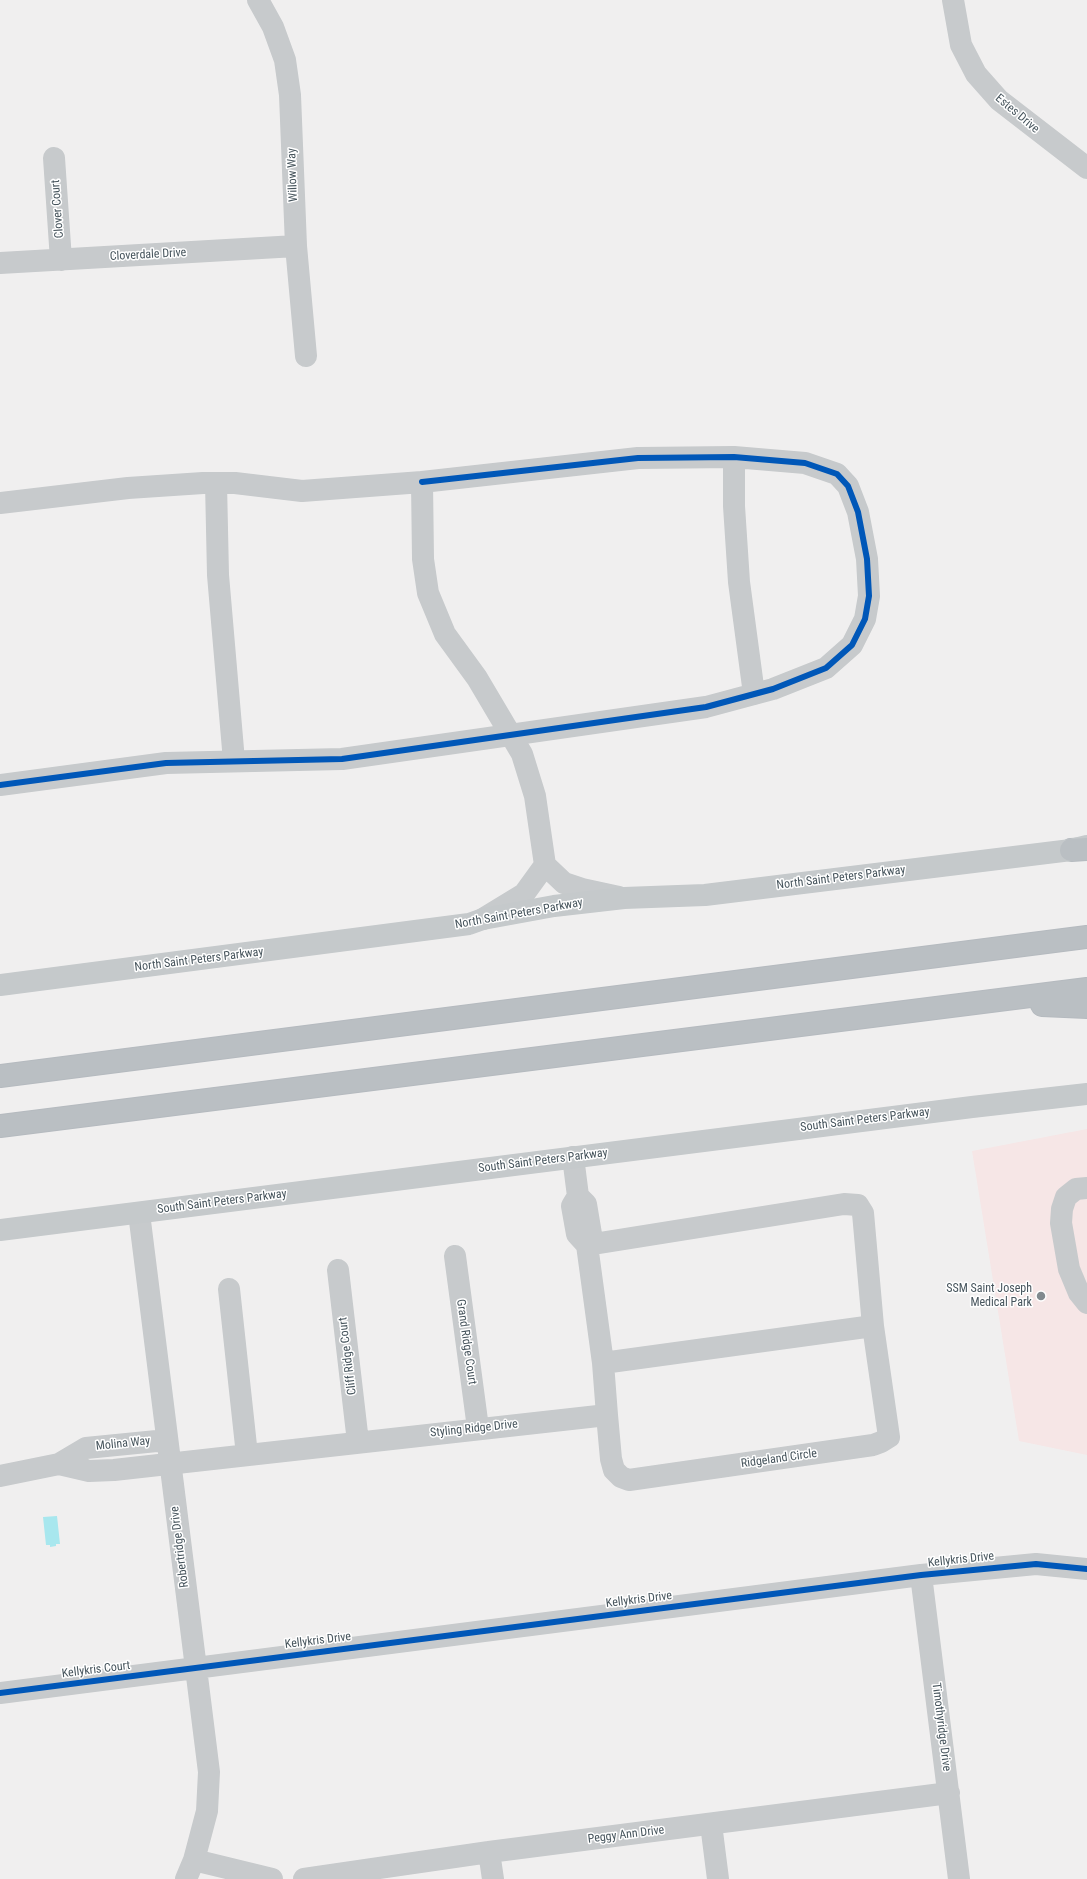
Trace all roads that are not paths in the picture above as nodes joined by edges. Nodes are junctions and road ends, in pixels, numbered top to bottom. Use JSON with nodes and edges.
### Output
{"nodes":[{"id":1,"x":258,"y":0,"type":"edge"},
{"id":2,"x":953,"y":0,"type":"edge"},
{"id":3,"x":54,"y":158,"type":"dead end"},
{"id":4,"x":1087,"y":168,"type":"edge"},
{"id":5,"x":296,"y":246,"type":"junction"},
{"id":6,"x":61,"y":260,"type":"junction"},
{"id":7,"x":0,"y":263,"type":"edge"},
{"id":8,"x":306,"y":356,"type":"dead end"},
{"id":9,"x":734,"y":457,"type":"junction"},
{"id":10,"x":422,"y":482,"type":"junction"},
{"id":11,"x":216,"y":483,"type":"junction"},
{"id":12,"x":0,"y":503,"type":"edge"},
{"id":13,"x":754,"y":694,"type":"junction"},
{"id":14,"x":512,"y":736,"type":"junction"},
{"id":15,"x":234,"y":761,"type":"junction"},
{"id":16,"x":0,"y":784,"type":"edge"},
{"id":17,"x":1082,"y":848,"type":"edge"},
{"id":18,"x":545,"y":865,"type":"junction"},
{"id":19,"x":624,"y":898,"type":"junction"},
{"id":20,"x":483,"y":919,"type":"junction"},
{"id":21,"x":1087,"y":937,"type":"edge"},
{"id":22,"x":0,"y":985,"type":"edge"},
{"id":23,"x":1087,"y":989,"type":"edge"},
{"id":24,"x":971,"y":1003,"type":"junction"},
{"id":25,"x":1087,"y":1007,"type":"edge"},
{"id":26,"x":0,"y":1076,"type":"edge"},
{"id":27,"x":1087,"y":1094,"type":"edge"},
{"id":28,"x":0,"y":1126,"type":"edge"},
{"id":29,"x":573,"y":1157,"type":"junction"},
{"id":30,"x":1087,"y":1188,"type":"edge"},
{"id":31,"x":139,"y":1213,"type":"junction"},
{"id":32,"x":0,"y":1230,"type":"edge"},
{"id":33,"x":587,"y":1245,"type":"junction"},
{"id":34,"x":455,"y":1256,"type":"dead end"},
{"id":35,"x":338,"y":1270,"type":"dead end"},
{"id":36,"x":230,"y":1289,"type":"dead end"},
{"id":37,"x":1087,"y":1303,"type":"edge"},
{"id":38,"x":873,"y":1326,"type":"junction"},
{"id":39,"x":603,"y":1363,"type":"junction"},
{"id":40,"x":607,"y":1415,"type":"junction"},
{"id":41,"x":478,"y":1428,"type":"junction"},
{"id":42,"x":167,"y":1440,"type":"junction"},
{"id":43,"x":358,"y":1442,"type":"junction"},
{"id":44,"x":246,"y":1455,"type":"junction"},
{"id":45,"x":170,"y":1463,"type":"junction"},
{"id":46,"x":59,"y":1464,"type":"junction"},
{"id":47,"x":0,"y":1476,"type":"edge"},
{"id":48,"x":1087,"y":1569,"type":"edge"},
{"id":49,"x":921,"y":1575,"type":"junction"},
{"id":50,"x":194,"y":1668,"type":"junction"},
{"id":51,"x":0,"y":1693,"type":"edge"},
{"id":52,"x":949,"y":1793,"type":"junction"},
{"id":53,"x":711,"y":1824,"type":"junction"},
{"id":54,"x":490,"y":1852,"type":"junction"},
{"id":55,"x":190,"y":1869,"type":"edge"},
{"id":56,"x":272,"y":1879,"type":"edge"},
{"id":57,"x":304,"y":1879,"type":"edge"},
{"id":58,"x":493,"y":1879,"type":"edge"},
{"id":59,"x":718,"y":1879,"type":"edge"},
{"id":60,"x":959,"y":1879,"type":"edge"}],
"edges":[{"from":1,"to":5,"type":"street","name":"Willow Way"},
{"from":2,"to":4,"type":"street","name":"Estes Drive"},
{"from":3,"to":6,"type":"street","name":"Clover Court"},
{"from":5,"to":6,"type":"street","name":"Cloverdale Drive"},
{"from":5,"to":8,"type":"street","name":"Willow Way"},
{"from":6,"to":7,"type":"street","name":"Cloverdale Drive"},
{"from":9,"to":10,"type":"street"},
{"from":9,"to":13,"type":"street"},
{"from":9,"to":13,"type":"street"},
{"from":10,"to":11,"type":"street"},
{"from":10,"to":14,"type":"street"},
{"from":11,"to":12,"type":"street"},
{"from":11,"to":15,"type":"street"},
{"from":13,"to":14,"type":"street"},
{"from":14,"to":15,"type":"street"},
{"from":14,"to":18,"type":"street"},
{"from":15,"to":16,"type":"street"},
{"from":17,"to":19,"type":"main road","name":"North Saint Peters Parkway"},
{"from":18,"to":19,"type":"street"},
{"from":18,"to":20,"type":"street"},
{"from":19,"to":20,"type":"main road","name":"North Saint Peters Parkway"},
{"from":20,"to":22,"type":"main road","name":"North Saint Peters Parkway"},
{"from":21,"to":26,"type":"highway"},
{"from":23,"to":24,"type":"highway"},
{"from":24,"to":25,"type":"highway"},
{"from":24,"to":28,"type":"highway"},
{"from":27,"to":29,"type":"main road","name":"South Saint Peters Parkway"},
{"from":29,"to":31,"type":"main road","name":"South Saint Peters Parkway"},
{"from":29,"to":33,"type":"street"},
{"from":30,"to":37,"type":"street"},
{"from":31,"to":32,"type":"main road","name":"South Saint Peters Parkway"},
{"from":31,"to":42,"type":"street","name":"Robertridge Drive"},
{"from":33,"to":38,"type":"street","name":"Ridgeland Circle"},
{"from":33,"to":39,"type":"street"},
{"from":34,"to":41,"type":"street","name":"Grand Ridge Court"},
{"from":35,"to":43,"type":"street","name":"Cliff Ridge Court"},
{"from":36,"to":44,"type":"street"},
{"from":38,"to":39,"type":"street"},
{"from":38,"to":40,"type":"street","name":"Ridgeland Circle"},
{"from":39,"to":40,"type":"street"},
{"from":40,"to":41,"type":"street","name":"Styling Ridge Drive"},
{"from":41,"to":43,"type":"street","name":"Styling Ridge Drive"},
{"from":42,"to":45,"type":"street","name":"Robertridge Drive"},
{"from":42,"to":46,"type":"street","name":"Molina Way"},
{"from":43,"to":44,"type":"street","name":"Styling Ridge Drive"},
{"from":44,"to":45,"type":"street","name":"Styling Ridge Drive"},
{"from":45,"to":46,"type":"street","name":"Molina Way"},
{"from":45,"to":50,"type":"street","name":"Robertridge Drive"},
{"from":46,"to":47,"type":"street","name":"Molina Way"},
{"from":48,"to":49,"type":"street","name":"Kellykris Drive"},
{"from":49,"to":50,"type":"street","name":"Kellykris Drive"},
{"from":49,"to":52,"type":"street","name":"Timothyridge Drive"},
{"from":50,"to":51,"type":"street","name":"Kellykris Court"},
{"from":50,"to":55,"type":"street","name":"Robertridge Drive"},
{"from":52,"to":53,"type":"street","name":"Peggy Ann Drive"},
{"from":52,"to":60,"type":"street","name":"Timothyridge Drive"},
{"from":53,"to":54,"type":"street","name":"Peggy Ann Drive"},
{"from":53,"to":59,"type":"street"},
{"from":54,"to":57,"type":"street","name":"Peggy Ann Drive"},
{"from":54,"to":58,"type":"street"},
{"from":55,"to":56,"type":"street"}]}
